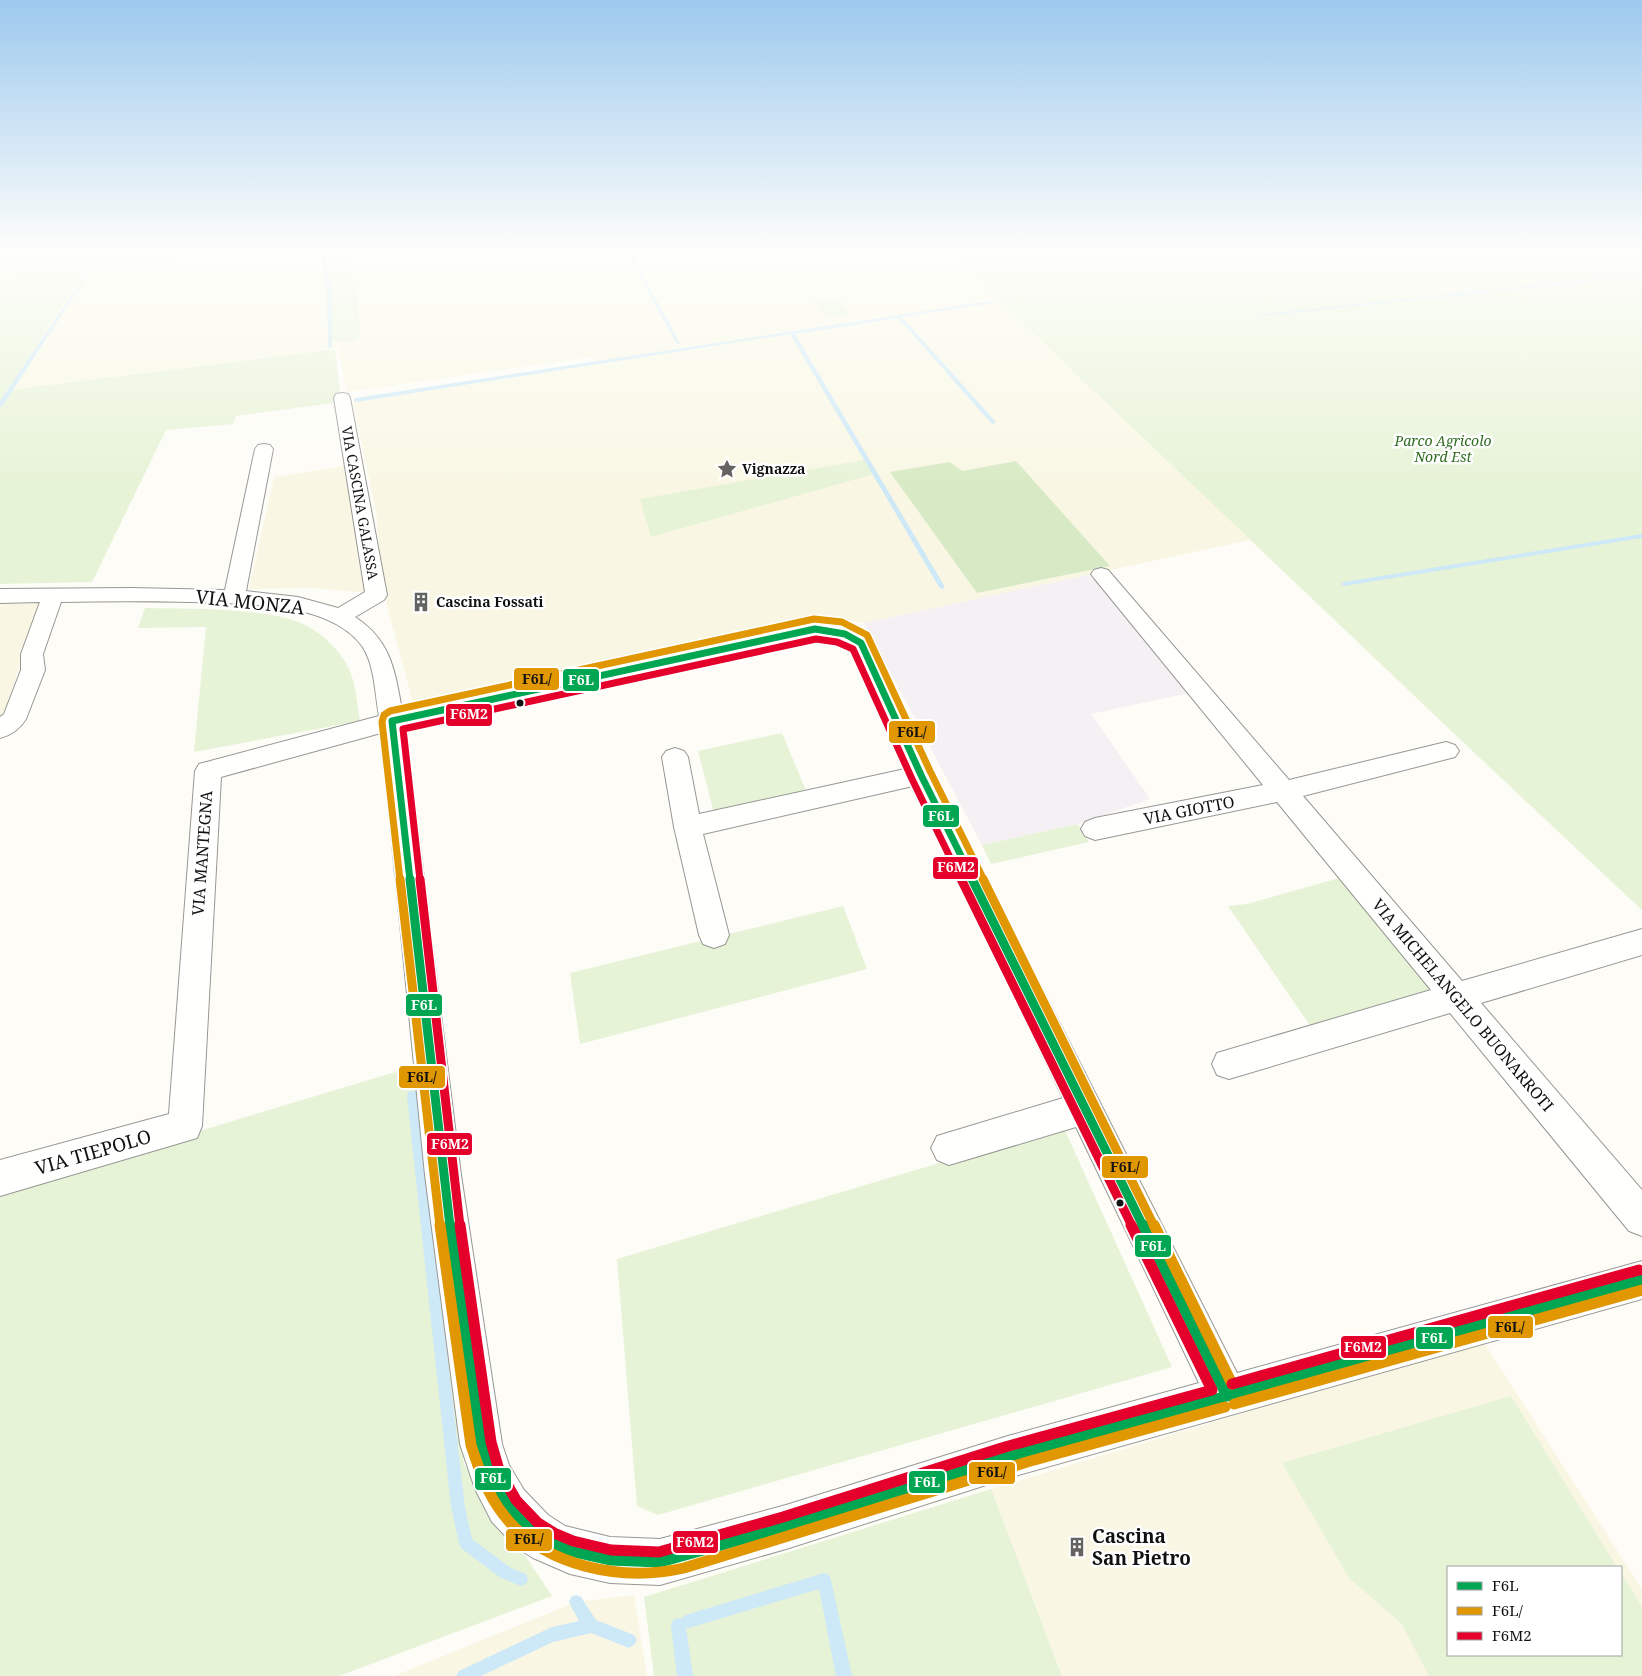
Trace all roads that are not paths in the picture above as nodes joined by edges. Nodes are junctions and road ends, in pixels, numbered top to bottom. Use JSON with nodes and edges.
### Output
{"nodes":[{"id":1,"x":342,"y":398,"type":"dead end"},
{"id":2,"x":264,"y":448,"type":"dead end"},
{"id":3,"x":1100,"y":574,"type":"dead end"},
{"id":4,"x":53,"y":595,"type":"junction"},
{"id":5,"x":0,"y":596,"type":"edge"},
{"id":6,"x":234,"y":597,"type":"junction"},
{"id":7,"x":339,"y":617,"type":"junction"},
{"id":8,"x":392,"y":722,"type":"junction"},
{"id":9,"x":0,"y":729,"type":"edge"},
{"id":10,"x":1446,"y":751,"type":"dead end"},
{"id":11,"x":675,"y":757,"type":"dead end"},
{"id":12,"x":921,"y":774,"type":"junction"},
{"id":13,"x":1284,"y":791,"type":"junction"},
{"id":14,"x":688,"y":827,"type":"junction"},
{"id":15,"x":1095,"y":829,"type":"dead end"},
{"id":16,"x":714,"y":935,"type":"dead end"},
{"id":17,"x":1642,"y":942,"type":"edge"},
{"id":18,"x":1457,"y":998,"type":"junction"},
{"id":19,"x":1229,"y":1064,"type":"dead end"},
{"id":20,"x":1086,"y":1108,"type":"junction"},
{"id":21,"x":185,"y":1126,"type":"joint"},
{"id":22,"x":948,"y":1148,"type":"dead end"},
{"id":23,"x":0,"y":1178,"type":"edge"},
{"id":24,"x":1642,"y":1218,"type":"edge"},
{"id":25,"x":1642,"y":1280,"type":"edge"},
{"id":26,"x":1227,"y":1397,"type":"junction"}],
"edges":[{"from":1,"to":7,"type":"street","name":"VIA CASCINA GALASSA"},
{"from":2,"to":6,"type":"street"},
{"from":3,"to":13,"type":"street","name":"VIA MICHELANGELO BUONARROTI"},
{"from":4,"to":5,"type":"street","name":"VIA MONZA"},
{"from":4,"to":6,"type":"street","name":"VIA MONZA"},
{"from":4,"to":9,"type":"street"},
{"from":6,"to":7,"type":"street","name":"VIA MONZA"},
{"from":7,"to":8,"type":"street","name":"VIA MONZA"},
{"from":8,"to":12,"type":"street"},
{"from":8,"to":21,"type":"street","name":"VIA MANTEGNA"},
{"from":8,"to":26,"type":"street","name":"VIA MONZA"},
{"from":10,"to":13,"type":"street"},
{"from":11,"to":14,"type":"street"},
{"from":12,"to":14,"type":"street"},
{"from":12,"to":20,"type":"street"},
{"from":13,"to":15,"type":"street","name":"VIA GIOTTO"},
{"from":13,"to":18,"type":"street","name":"VIA MICHELANGELO BUONARROTI"},
{"from":14,"to":16,"type":"street"},
{"from":17,"to":18,"type":"street"},
{"from":18,"to":19,"type":"street"},
{"from":18,"to":24,"type":"street","name":"VIA MICHELANGELO BUONARROTI"},
{"from":20,"to":22,"type":"street"},
{"from":20,"to":26,"type":"street"},
{"from":21,"to":23,"type":"street","name":"VIA TIEPOLO"},
{"from":25,"to":26,"type":"street","name":"VIA MONZA"}]}
